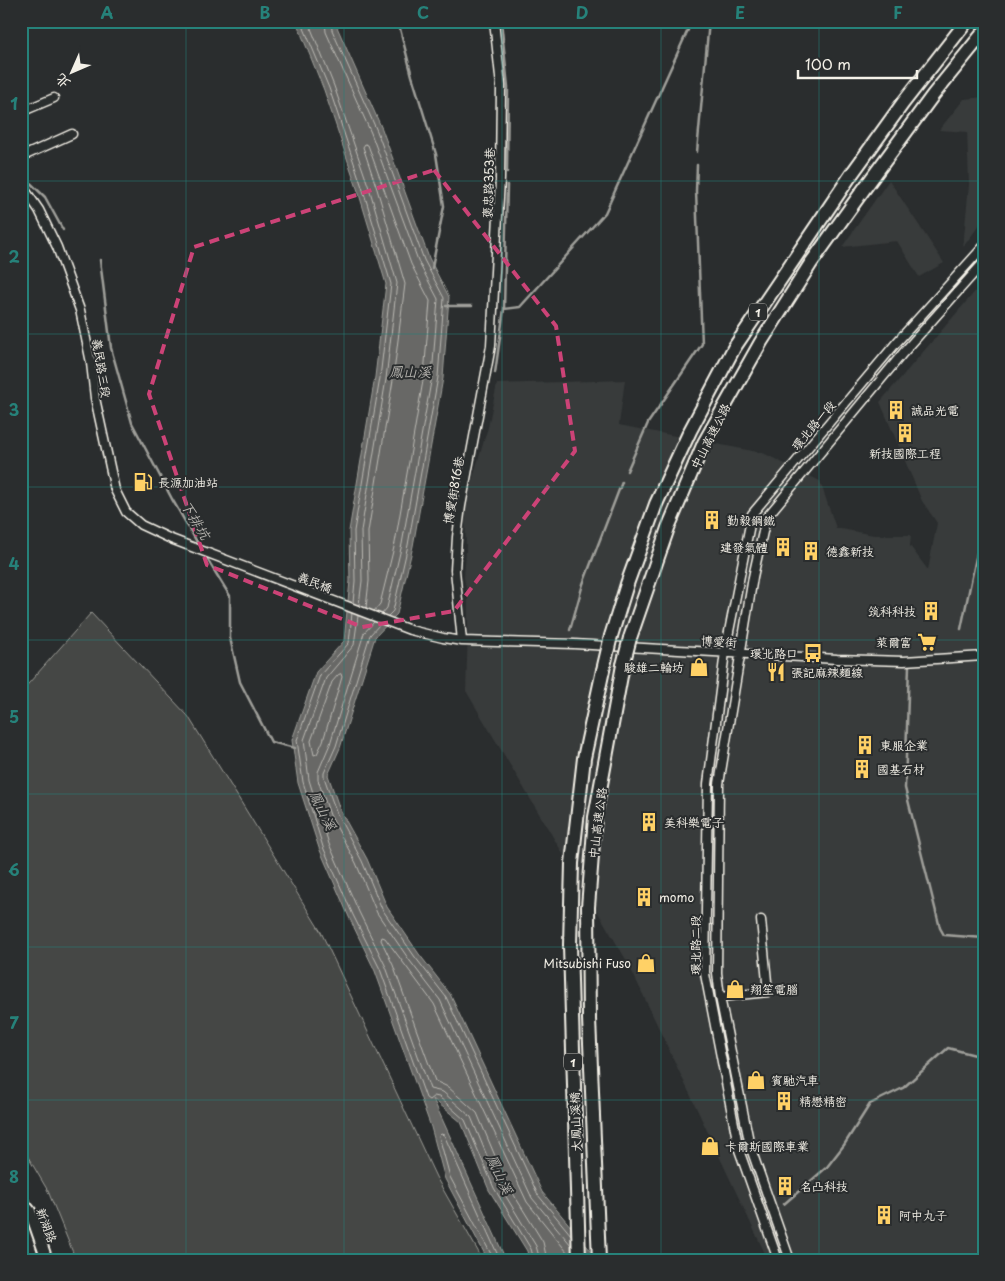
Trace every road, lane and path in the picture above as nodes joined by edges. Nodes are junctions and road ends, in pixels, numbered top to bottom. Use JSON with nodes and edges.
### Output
{"nodes":[{"id":1,"x":494,"y":21,"type":"edge"},
{"id":2,"x":968,"y":21,"type":"edge"},
{"id":3,"x":984,"y":32,"type":"edge"},
{"id":4,"x":54,"y":98,"type":"dead end"},
{"id":5,"x":21,"y":112,"type":"edge"},
{"id":6,"x":72,"y":134,"type":"dead end"},
{"id":7,"x":21,"y":157,"type":"edge"},
{"id":8,"x":21,"y":184,"type":"edge"},
{"id":9,"x":984,"y":246,"type":"edge"},
{"id":10,"x":984,"y":262,"type":"edge"},
{"id":11,"x":491,"y":346,"type":"joint"},
{"id":12,"x":171,"y":539,"type":"joint"},
{"id":13,"x":453,"y":639,"type":"joint"},
{"id":14,"x":462,"y":640,"type":"junction"},
{"id":15,"x":724,"y":652,"type":"junction"},
{"id":16,"x":740,"y":654,"type":"junction"},
{"id":17,"x":984,"y":656,"type":"edge"},
{"id":18,"x":572,"y":863,"type":"joint"},
{"id":19,"x":588,"y":907,"type":"joint"},
{"id":20,"x":761,"y":920,"type":"dead end"},
{"id":21,"x":720,"y":997,"type":"junction"},
{"id":22,"x":21,"y":1200,"type":"edge"},
{"id":23,"x":47,"y":1260,"type":"edge"},
{"id":24,"x":580,"y":1260,"type":"edge"},
{"id":25,"x":599,"y":1260,"type":"edge"},
{"id":26,"x":778,"y":1260,"type":"edge"},
{"id":27,"x":790,"y":1260,"type":"edge"}],
"edges":[{"from":1,"to":11,"type":"street","name":"褒忠路353巷"},
{"from":2,"to":18,"type":"highway","name":"中山高速公路","number":"1","bridge":true},
{"from":3,"to":19,"type":"highway","name":"中山高速公路","number":"1","bridge":true},
{"from":4,"to":5,"type":"street"},
{"from":6,"to":7,"type":"street"},
{"from":8,"to":12,"type":"street","name":"義民路三段"},
{"from":9,"to":15,"type":"street","name":"環北路一段"},
{"from":10,"to":16,"type":"street","name":"環北路一段"},
{"from":11,"to":14,"type":"street","name":"博愛街816巷"},
{"from":12,"to":13,"type":"street","name":"義民橋"},
{"from":13,"to":14,"type":"street","name":"博愛街"},
{"from":14,"to":15,"type":"street","name":"博愛街"},
{"from":15,"to":16,"type":"street","name":"博愛街"},
{"from":15,"to":26,"type":"street","name":"環北路二段"},
{"from":16,"to":17,"type":"street","name":"博愛街"},
{"from":16,"to":21,"type":"street","name":"環北路二段"},
{"from":18,"to":24,"type":"highway","name":"大鳳山溪橋","number":"1"},
{"from":19,"to":25,"type":"highway","name":"大鳳山溪橋","number":"1"},
{"from":20,"to":21,"type":"street"},
{"from":21,"to":27,"type":"street","name":"環北路二段"},
{"from":22,"to":23,"type":"main road","name":"新湖路"}]}
